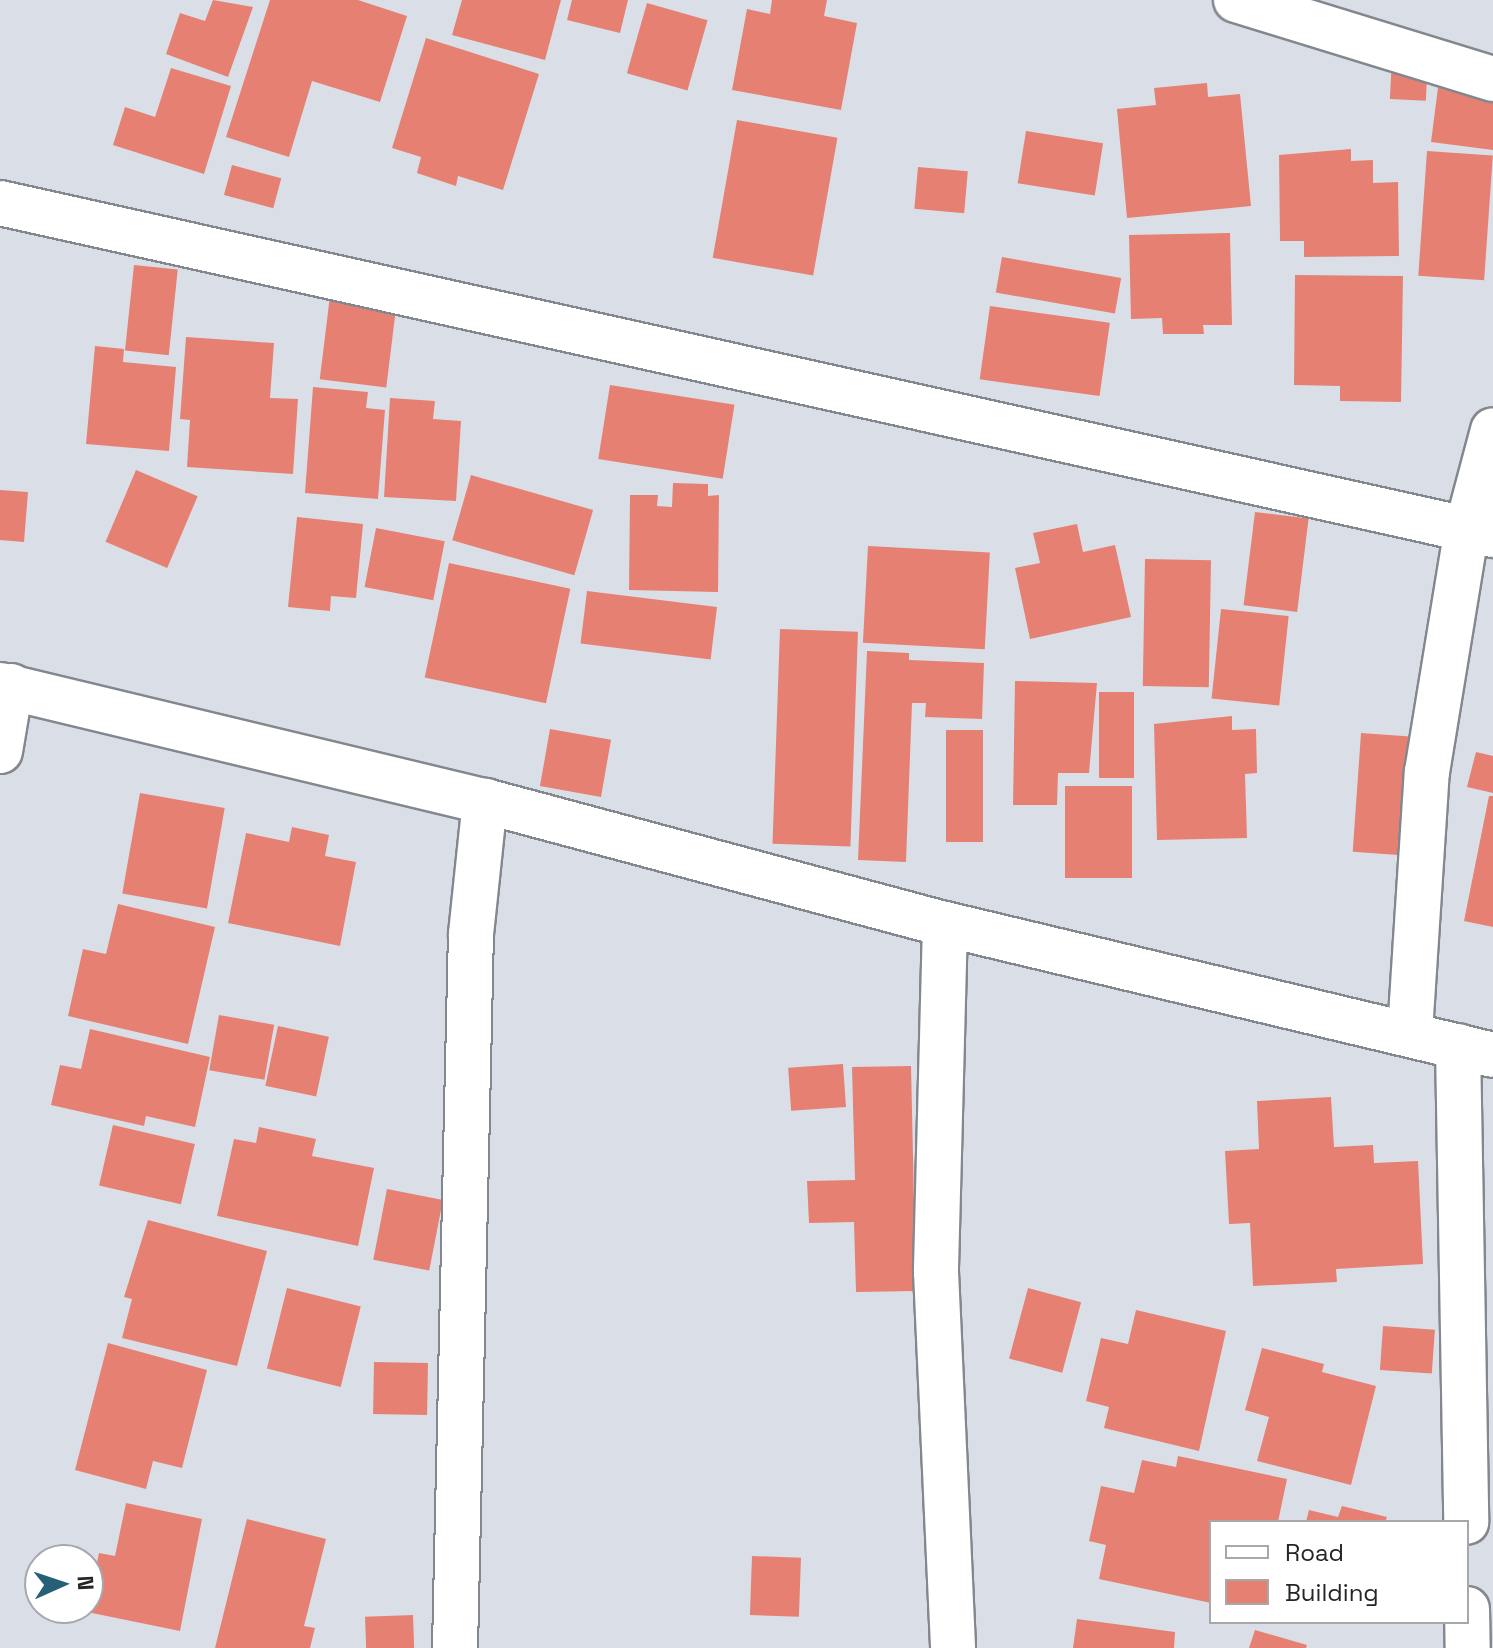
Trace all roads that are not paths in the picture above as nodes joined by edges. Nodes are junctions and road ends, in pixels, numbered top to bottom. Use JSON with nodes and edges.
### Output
{"nodes":[{"id":1,"x":1236,"y":0,"type":"edge"},
{"id":2,"x":1493,"y":79,"type":"edge"},
{"id":3,"x":0,"y":203,"type":"edge"},
{"id":4,"x":1493,"y":430,"type":"edge"},
{"id":5,"x":1480,"y":532,"type":"edge"},
{"id":6,"x":6,"y":686,"type":"edge"},
{"id":7,"x":0,"y":751,"type":"edge"},
{"id":8,"x":485,"y":801,"type":"junction"},
{"id":9,"x":945,"y":924,"type":"junction"},
{"id":10,"x":1410,"y":1032,"type":"junction"},
{"id":11,"x":1475,"y":1050,"type":"edge"},
{"id":12,"x":1466,"y":1520,"type":"edge"},
{"id":13,"x":1467,"y":1624,"type":"edge"},
{"id":14,"x":455,"y":1648,"type":"edge"},
{"id":15,"x":953,"y":1648,"type":"edge"},
{"id":16,"x":1468,"y":1648,"type":"edge"}],
"edges":[{"from":1,"to":2,"type":"street"},
{"from":3,"to":5,"type":"street"},
{"from":4,"to":5,"type":"street"},
{"from":5,"to":10,"type":"street"},
{"from":6,"to":7,"type":"street"},
{"from":6,"to":8,"type":"street"},
{"from":8,"to":9,"type":"street"},
{"from":8,"to":14,"type":"street"},
{"from":9,"to":10,"type":"street"},
{"from":9,"to":15,"type":"street"},
{"from":10,"to":11,"type":"street"},
{"from":11,"to":12,"type":"street"},
{"from":13,"to":16,"type":"street"}]}
